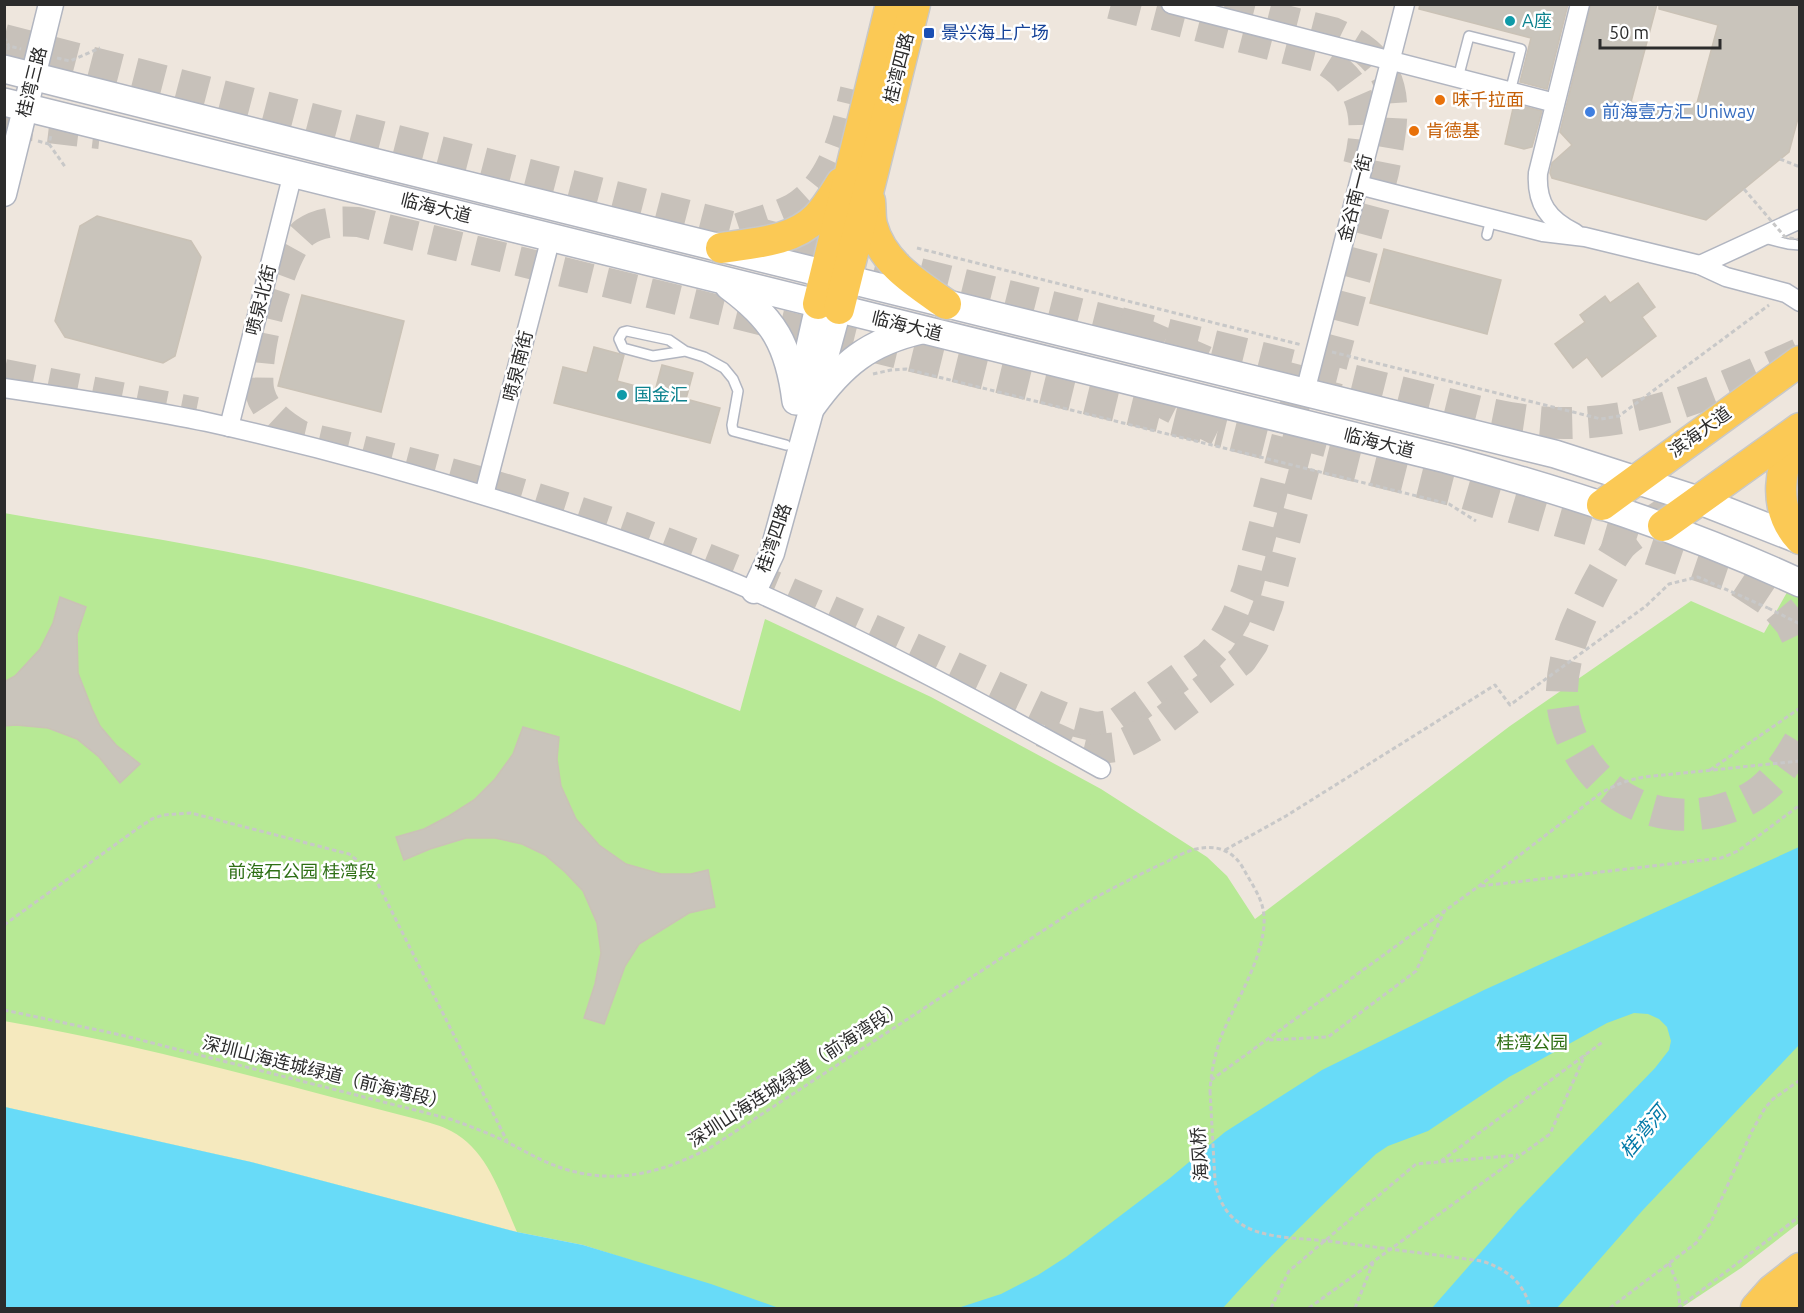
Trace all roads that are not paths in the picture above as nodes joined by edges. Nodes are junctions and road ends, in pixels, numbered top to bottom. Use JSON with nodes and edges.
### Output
{"nodes":[{"id":1,"x":51,"y":4,"type":"edge"},
{"id":2,"x":891,"y":4,"type":"edge"},
{"id":3,"x":915,"y":4,"type":"edge"},
{"id":4,"x":1171,"y":4,"type":"edge"},
{"id":5,"x":1405,"y":4,"type":"edge"},
{"id":6,"x":1580,"y":4,"type":"edge"},
{"id":7,"x":7,"y":57,"type":"edge"},
{"id":8,"x":1391,"y":61,"type":"junction"},
{"id":9,"x":34,"y":76,"type":"junction"},
{"id":10,"x":1458,"y":78,"type":"junction"},
{"id":11,"x":1510,"y":92,"type":"junction"},
{"id":12,"x":1555,"y":103,"type":"junction"},
{"id":13,"x":15,"y":104,"type":"edge"},
{"id":14,"x":862,"y":172,"type":"junction"},
{"id":15,"x":293,"y":173,"type":"junction"},
{"id":16,"x":1359,"y":185,"type":"junction"},
{"id":17,"x":4,"y":194,"type":"edge"},
{"id":18,"x":1800,"y":219,"type":"edge"},
{"id":19,"x":551,"y":237,"type":"junction"},
{"id":20,"x":1585,"y":237,"type":"junction"},
{"id":21,"x":1761,"y":237,"type":"junction"},
{"id":22,"x":1800,"y":245,"type":"edge"},
{"id":23,"x":721,"y":248,"type":"junction"},
{"id":24,"x":1700,"y":265,"type":"junction"},
{"id":25,"x":836,"y":276,"type":"junction"},
{"id":26,"x":721,"y":280,"type":"junction"},
{"id":27,"x":1793,"y":298,"type":"edge"},
{"id":28,"x":946,"y":304,"type":"junction"},
{"id":29,"x":829,"y":306,"type":"junction"},
{"id":30,"x":922,"y":330,"type":"junction"},
{"id":31,"x":685,"y":351,"type":"junction"},
{"id":32,"x":1800,"y":361,"type":"edge"},
{"id":33,"x":4,"y":388,"type":"edge"},
{"id":34,"x":1305,"y":392,"type":"junction"},
{"id":35,"x":804,"y":403,"type":"junction"},
{"id":36,"x":229,"y":427,"type":"junction"},
{"id":37,"x":1800,"y":428,"type":"edge"},
{"id":38,"x":1800,"y":432,"type":"edge"},
{"id":39,"x":786,"y":445,"type":"junction"},
{"id":40,"x":1637,"y":478,"type":"junction"},
{"id":41,"x":484,"y":495,"type":"junction"},
{"id":42,"x":1698,"y":500,"type":"junction"},
{"id":43,"x":1602,"y":505,"type":"junction"},
{"id":44,"x":1664,"y":526,"type":"junction"},
{"id":45,"x":1800,"y":539,"type":"edge"},
{"id":46,"x":1792,"y":579,"type":"edge"},
{"id":47,"x":754,"y":591,"type":"junction"},
{"id":48,"x":1101,"y":769,"type":"dead end"},
{"id":49,"x":1800,"y":1268,"type":"edge"},
{"id":50,"x":1800,"y":1300,"type":"edge"},
{"id":51,"x":1756,"y":1308,"type":"edge"},
{"id":52,"x":1788,"y":1308,"type":"edge"}],
"edges":[{"from":1,"to":9,"type":"street","name":"桂湾三路"},
{"from":2,"to":14,"type":"main road","name":"桂湾四路"},
{"from":3,"to":14,"type":"main road","name":"桂湾四路"},
{"from":4,"to":8,"type":"street"},
{"from":5,"to":8,"type":"street","name":"金谷南一街"},
{"from":6,"to":12,"type":"street"},
{"from":7,"to":9,"type":"main road","name":"临海大道"},
{"from":8,"to":10,"type":"street"},
{"from":8,"to":16,"type":"street","name":"金谷南一街"},
{"from":9,"to":13,"type":"street","name":"桂湾三路"},
{"from":9,"to":23,"type":"main road","name":"临海大道"},
{"from":10,"to":11,"type":"street"},
{"from":10,"to":11,"type":"lane"},
{"from":11,"to":12,"type":"street"},
{"from":12,"to":20,"type":"street"},
{"from":13,"to":15,"type":"main road","name":"临海大道"},
{"from":13,"to":17,"type":"street","name":"桂湾三路"},
{"from":14,"to":23,"type":"main road"},
{"from":14,"to":25,"type":"main road","name":"桂湾四路"},
{"from":14,"to":28,"type":"main road"},
{"from":15,"to":19,"type":"main road","name":"临海大道"},
{"from":15,"to":36,"type":"street","name":"喷泉北街"},
{"from":16,"to":20,"type":"street"},
{"from":16,"to":34,"type":"street","name":"金谷南一街"},
{"from":18,"to":21,"type":"street"},
{"from":19,"to":26,"type":"main road","name":"临海大道"},
{"from":19,"to":41,"type":"street","name":"喷泉南街"},
{"from":20,"to":24,"type":"street"},
{"from":21,"to":22,"type":"lane"},
{"from":21,"to":24,"type":"street"},
{"from":23,"to":25,"type":"main road","name":"临海大道"},
{"from":24,"to":27,"type":"street"},
{"from":25,"to":28,"type":"main road","name":"临海大道"},
{"from":25,"to":29,"type":"main road","name":"桂湾四路"},
{"from":26,"to":29,"type":"main road","name":"临海大道"},
{"from":26,"to":35,"type":"main road"},
{"from":28,"to":34,"type":"main road","name":"临海大道"},
{"from":29,"to":30,"type":"main road","name":"临海大道"},
{"from":29,"to":35,"type":"street","name":"桂湾四路"},
{"from":30,"to":35,"type":"main road"},
{"from":30,"to":43,"type":"main road","name":"临海大道"},
{"from":31,"to":31,"type":"lane"},
{"from":31,"to":39,"type":"lane"},
{"from":32,"to":40,"type":"main road","name":"滨海大道"},
{"from":33,"to":36,"type":"street"},
{"from":34,"to":40,"type":"main road","name":"临海大道"},
{"from":35,"to":39,"type":"street","name":"桂湾四路"},
{"from":35,"to":47,"type":"street","name":"桂湾四路"},
{"from":36,"to":41,"type":"street"},
{"from":37,"to":42,"type":"main road"},
{"from":38,"to":45,"type":"main road"},
{"from":39,"to":47,"type":"street","name":"桂湾四路"},
{"from":40,"to":42,"type":"main road","name":"临海大道"},
{"from":40,"to":43,"type":"main road","name":"滨海大道"},
{"from":41,"to":47,"type":"street"},
{"from":42,"to":44,"type":"main road"},
{"from":42,"to":45,"type":"main road","name":"临海大道"},
{"from":43,"to":44,"type":"main road","name":"临海大道"},
{"from":44,"to":46,"type":"main road","name":"临海大道"},
{"from":47,"to":48,"type":"street"},
{"from":49,"to":51,"type":"main road"},
{"from":50,"to":52,"type":"main road"}]}
